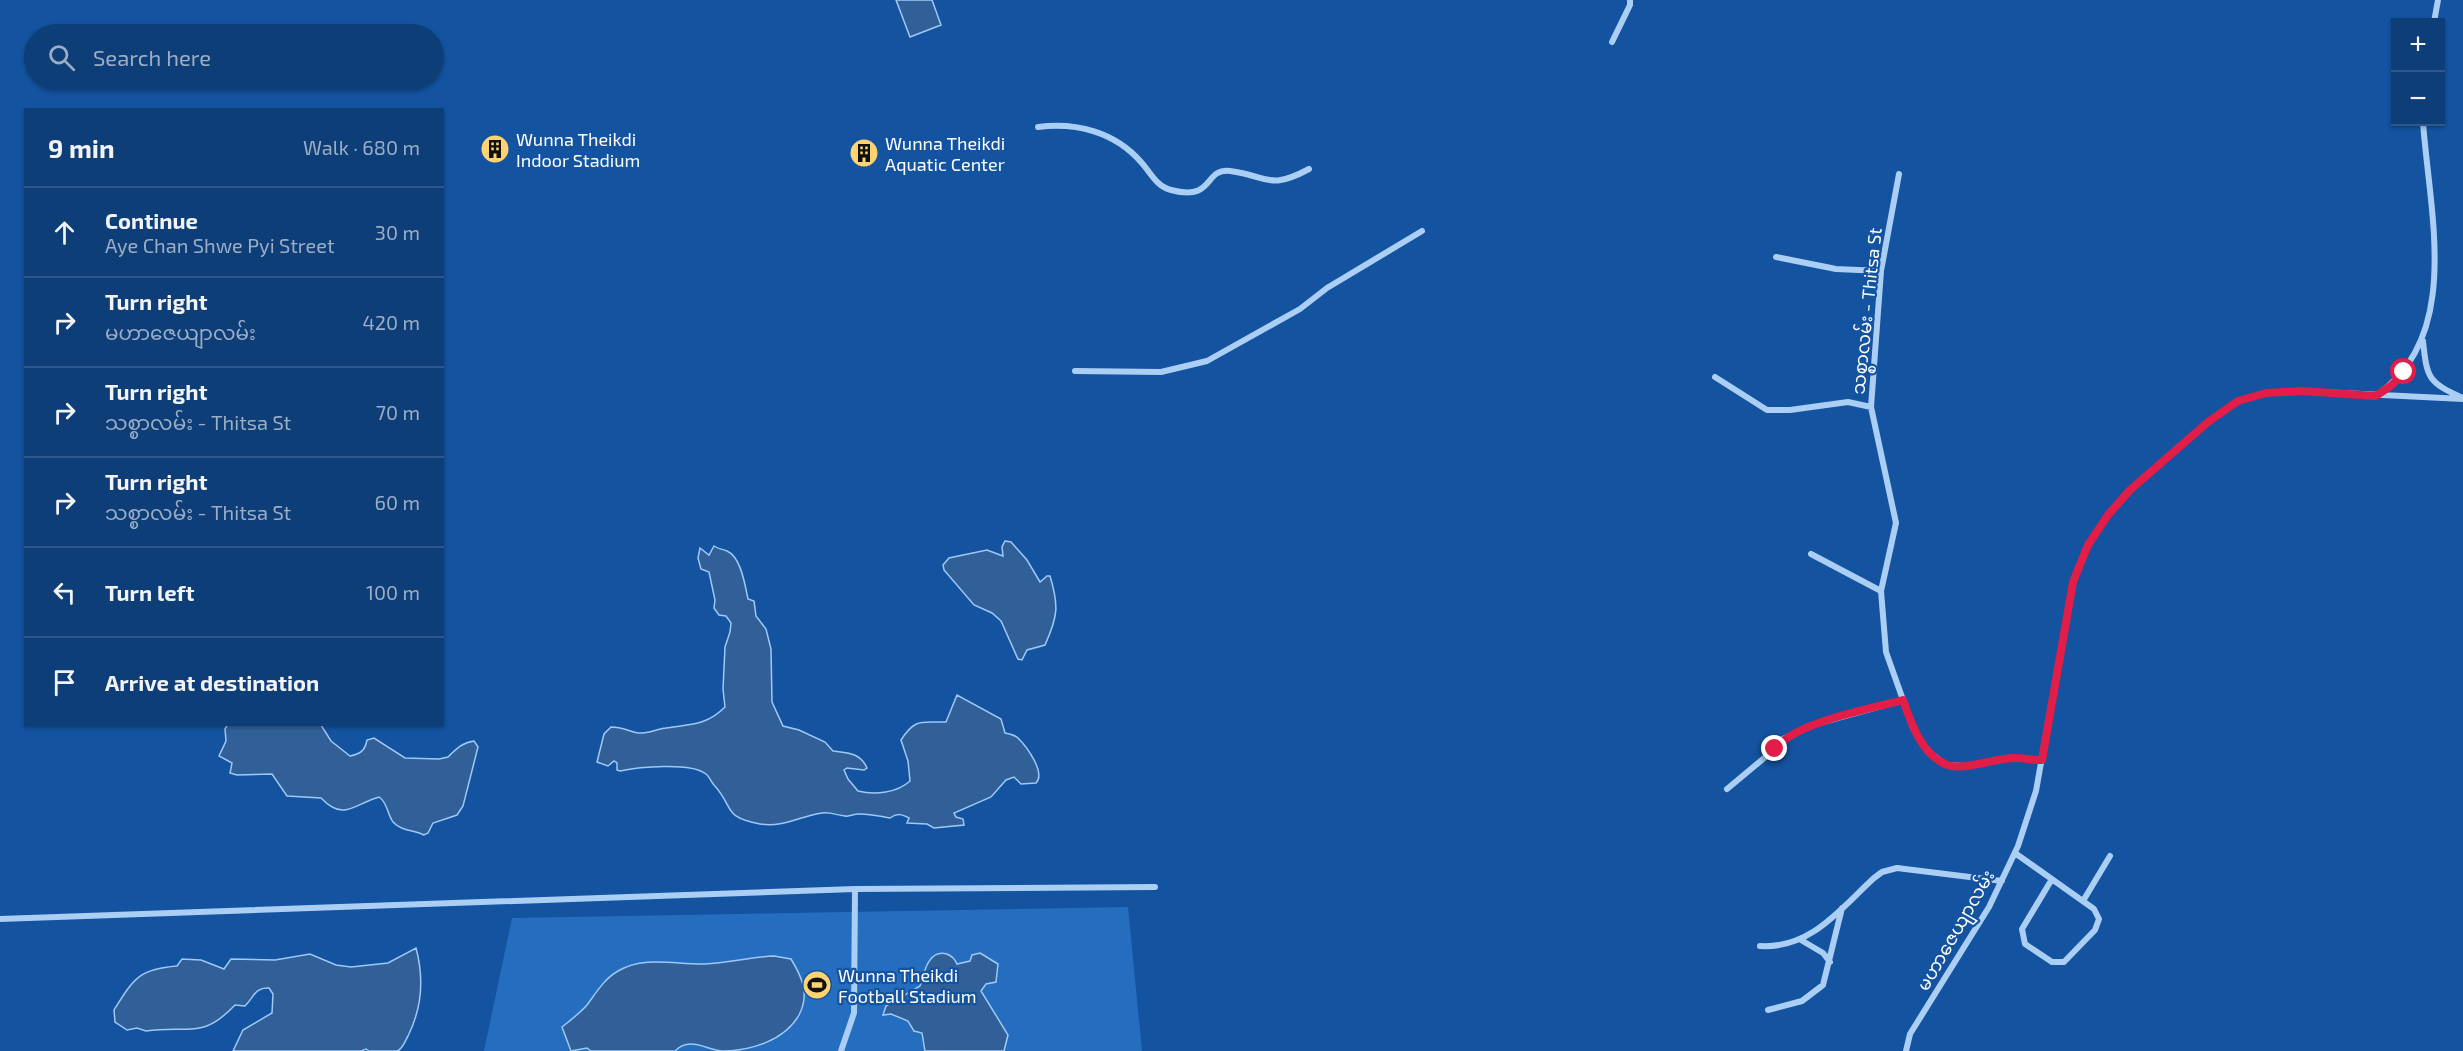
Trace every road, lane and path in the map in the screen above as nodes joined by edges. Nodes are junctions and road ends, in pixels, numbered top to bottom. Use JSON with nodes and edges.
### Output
{"nodes":[{"id":1,"x":1630,"y":0,"type":"edge"},
{"id":2,"x":2438,"y":0,"type":"edge"},
{"id":3,"x":2435,"y":18,"type":"edge"},
{"id":4,"x":1612,"y":42,"type":"dead end"},
{"id":5,"x":2423,"y":126,"type":"edge"},
{"id":6,"x":1038,"y":127,"type":"dead end"},
{"id":7,"x":1309,"y":169,"type":"dead end"},
{"id":8,"x":1899,"y":174,"type":"dead end"},
{"id":9,"x":1422,"y":231,"type":"dead end"},
{"id":10,"x":1776,"y":258,"type":"dead end"},
{"id":11,"x":1881,"y":271,"type":"junction"},
{"id":12,"x":2423,"y":340,"type":"junction"},
{"id":13,"x":1075,"y":371,"type":"dead end"},
{"id":14,"x":1715,"y":377,"type":"dead end"},
{"id":15,"x":2376,"y":396,"type":"junction"},
{"id":16,"x":2463,"y":398,"type":"edge"},
{"id":17,"x":1871,"y":407,"type":"junction"},
{"id":18,"x":1810,"y":554,"type":"dead end"},
{"id":19,"x":1881,"y":591,"type":"junction"},
{"id":20,"x":1903,"y":700,"type":"junction"},
{"id":21,"x":2042,"y":760,"type":"junction"},
{"id":22,"x":1727,"y":789,"type":"dead end"},
{"id":23,"x":2015,"y":853,"type":"junction"},
{"id":24,"x":2110,"y":856,"type":"dead end"},
{"id":25,"x":2052,"y":879,"type":"junction"},
{"id":26,"x":2002,"y":881,"type":"junction"},
{"id":27,"x":1155,"y":887,"type":"dead end"},
{"id":28,"x":855,"y":889,"type":"junction"},
{"id":29,"x":2083,"y":901,"type":"junction"},
{"id":30,"x":1842,"y":907,"type":"junction"},
{"id":31,"x":0,"y":919,"type":"edge"},
{"id":32,"x":1801,"y":940,"type":"junction"},
{"id":33,"x":1760,"y":946,"type":"dead end"},
{"id":34,"x":1830,"y":962,"type":"junction"},
{"id":35,"x":1768,"y":1010,"type":"dead end"},
{"id":36,"x":841,"y":1051,"type":"edge"},
{"id":37,"x":1906,"y":1051,"type":"edge"}],
"edges":[{"from":1,"to":4,"type":"street"},
{"from":2,"to":3,"type":"street"},
{"from":5,"to":12,"type":"street"},
{"from":6,"to":7,"type":"street"},
{"from":8,"to":11,"type":"street","name":"သစ္စာလမ်း - Thitsa St"},
{"from":9,"to":13,"type":"street"},
{"from":10,"to":11,"type":"street"},
{"from":11,"to":17,"type":"street","name":"သစ္စာလမ်း - Thitsa St"},
{"from":12,"to":15,"type":"street"},
{"from":12,"to":16,"type":"street"},
{"from":14,"to":17,"type":"street"},
{"from":15,"to":16,"type":"street","name":"မဟာဇေယျာလမ်း"},
{"from":15,"to":21,"type":"street","name":"မဟာဇေယျာလမ်း"},
{"from":17,"to":19,"type":"street","name":"သစ္စာလမ်း - Thitsa St"},
{"from":18,"to":19,"type":"street"},
{"from":19,"to":20,"type":"street","name":"သစ္စာလမ်း - Thitsa St"},
{"from":20,"to":21,"type":"street","name":"သစ္စာလမ်း - Thitsa St"},
{"from":20,"to":22,"type":"street"},
{"from":21,"to":23,"type":"street","name":"မဟာဇေယျာလမ်း"},
{"from":23,"to":25,"type":"street"},
{"from":23,"to":26,"type":"street","name":"မဟာဇေယျာလမ်း"},
{"from":24,"to":29,"type":"street"},
{"from":25,"to":29,"type":"street"},
{"from":25,"to":29,"type":"street"},
{"from":26,"to":30,"type":"street"},
{"from":26,"to":37,"type":"street","name":"မဟာဇေယျာလမ်း"},
{"from":27,"to":28,"type":"street"},
{"from":28,"to":31,"type":"street"},
{"from":28,"to":36,"type":"street"},
{"from":30,"to":32,"type":"street"},
{"from":30,"to":34,"type":"street"},
{"from":32,"to":33,"type":"street"},
{"from":32,"to":34,"type":"street"},
{"from":34,"to":35,"type":"street"}]}
